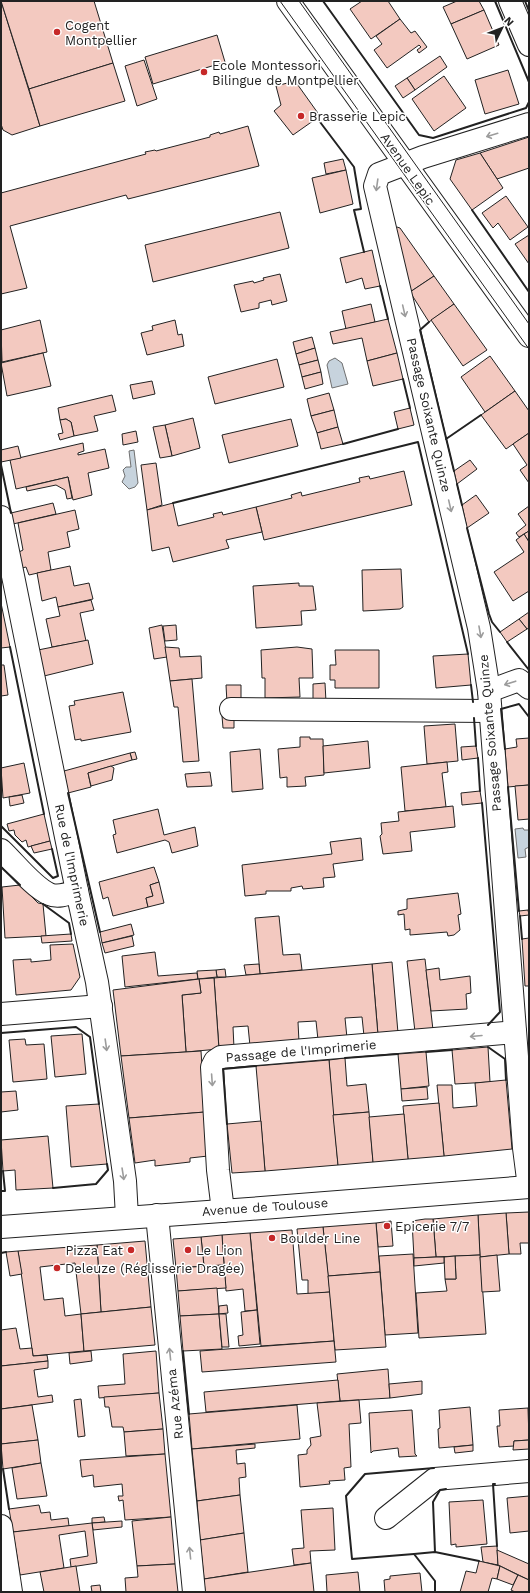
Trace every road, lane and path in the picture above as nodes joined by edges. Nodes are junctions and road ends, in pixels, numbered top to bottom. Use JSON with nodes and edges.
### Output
{"nodes":[{"id":1,"x":288,"y":1,"type":"edge"},
{"id":2,"x":510,"y":1,"type":"edge"},
{"id":3,"x":529,"y":45,"type":"edge"},
{"id":4,"x":529,"y":124,"type":"edge"},
{"id":5,"x":405,"y":163,"type":"junction"},
{"id":6,"x":529,"y":336,"type":"edge"},
{"id":7,"x":1,"y":517,"type":"edge"},
{"id":8,"x":529,"y":688,"type":"edge"},
{"id":9,"x":489,"y":701,"type":"junction"},
{"id":10,"x":231,"y":709,"type":"dead end"},
{"id":11,"x":1,"y":850,"type":"edge"},
{"id":12,"x":77,"y":891,"type":"junction"},
{"id":13,"x":521,"y":999,"type":"edge"},
{"id":14,"x":101,"y":1006,"type":"junction"},
{"id":15,"x":1,"y":1014,"type":"edge"},
{"id":16,"x":515,"y":1032,"type":"junction"},
{"id":17,"x":529,"y":1187,"type":"edge"},
{"id":18,"x":223,"y":1210,"type":"junction"},
{"id":19,"x":157,"y":1215,"type":"junction"},
{"id":20,"x":127,"y":1217,"type":"junction"},
{"id":21,"x":1,"y":1227,"type":"edge"},
{"id":22,"x":529,"y":1471,"type":"edge"},
{"id":23,"x":386,"y":1518,"type":"dead end"},
{"id":24,"x":1,"y":1526,"type":"edge"},
{"id":25,"x":11,"y":1592,"type":"edge"},
{"id":26,"x":194,"y":1592,"type":"edge"}],
"edges":[{"from":1,"to":5,"type":"street","name":"Avenue Lepic"},
{"from":2,"to":3,"type":"street"},
{"from":4,"to":5,"type":"street","name":"Passage Soixante Quinze","one_way":true},
{"from":5,"to":6,"type":"street","name":"Avenue Lepic"},
{"from":5,"to":9,"type":"street","name":"Passage Soixante Quinze","one_way":true},
{"from":7,"to":12,"type":"street","name":"Rue de l'Imprimerie"},
{"from":8,"to":9,"type":"street","one_way":true},
{"from":9,"to":10,"type":"street"},
{"from":9,"to":13,"type":"street","name":"Passage Soixante Quinze"},
{"from":11,"to":12,"type":"street"},
{"from":12,"to":14,"type":"street","name":"Rue de l'Imprimerie"},
{"from":13,"to":16,"type":"street","name":"Passage Soixante Quinze"},
{"from":14,"to":15,"type":"street"},
{"from":14,"to":20,"type":"street","name":"Rue de l'Imprimerie","one_way":true},
{"from":16,"to":17,"type":"street","name":"Passage Soixante Quinze"},
{"from":16,"to":18,"type":"street","name":"Passage de l'Imprimerie","one_way":true},
{"from":17,"to":18,"type":"street","name":"Avenue de Toulouse"},
{"from":18,"to":19,"type":"street","name":"Avenue de Toulouse"},
{"from":19,"to":20,"type":"street","name":"Avenue de Toulouse"},
{"from":26,"to":19,"type":"street","name":"Rue Azéma","one_way":true},
{"from":20,"to":21,"type":"street","name":"Avenue de Toulouse"},
{"from":22,"to":23,"type":"street"},
{"from":24,"to":25,"type":"street"}]}
